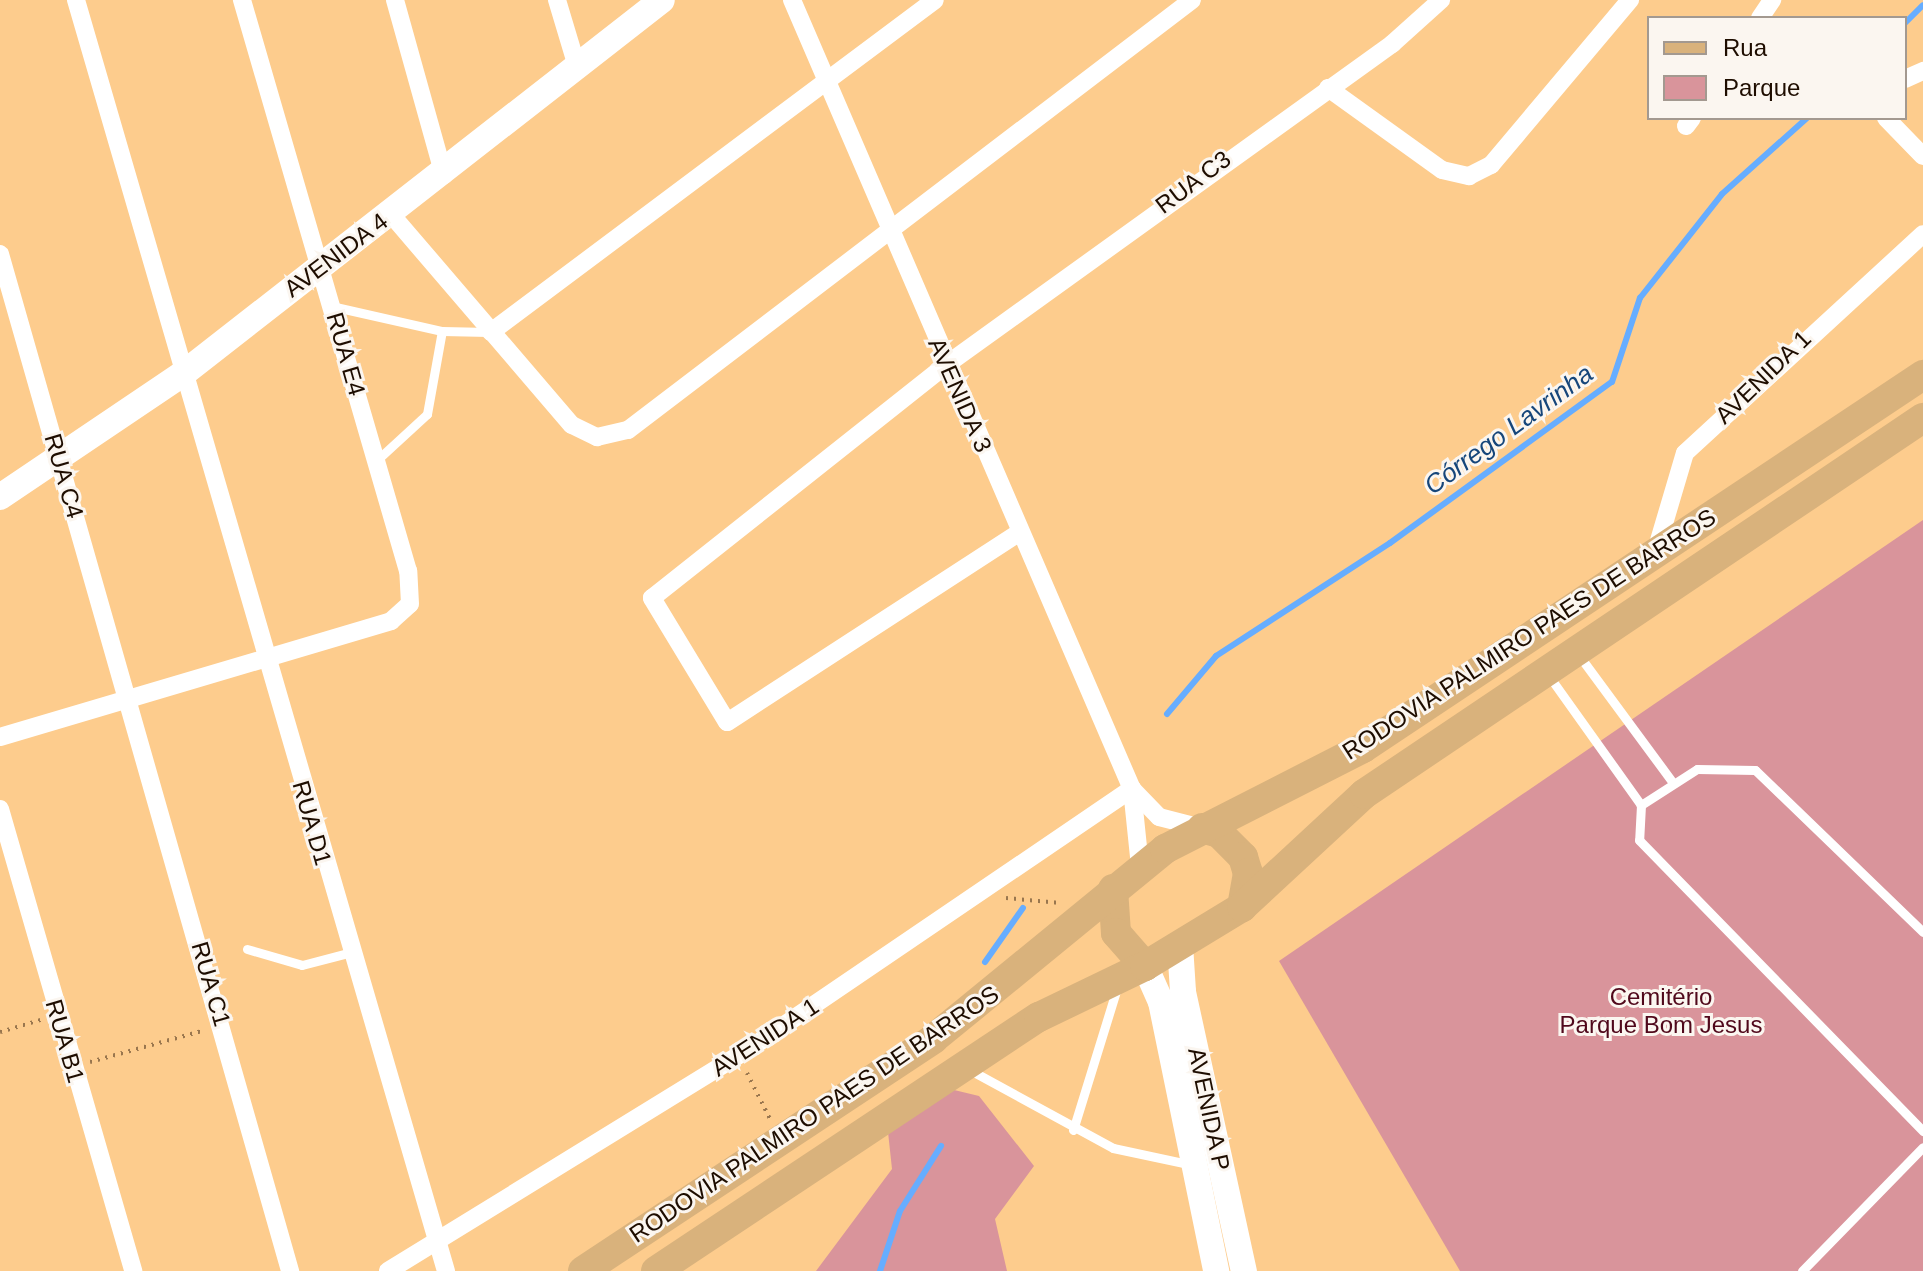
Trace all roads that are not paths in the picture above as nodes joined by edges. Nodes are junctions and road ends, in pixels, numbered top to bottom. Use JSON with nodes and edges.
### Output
{"nodes":[{"id":1,"x":76,"y":0,"type":"edge"},
{"id":2,"x":242,"y":0,"type":"edge"},
{"id":3,"x":395,"y":0,"type":"edge"},
{"id":4,"x":557,"y":0,"type":"edge"},
{"id":5,"x":662,"y":0,"type":"edge"},
{"id":6,"x":792,"y":0,"type":"edge"},
{"id":7,"x":935,"y":0,"type":"edge"},
{"id":8,"x":1192,"y":0,"type":"edge"},
{"id":9,"x":1441,"y":0,"type":"edge"},
{"id":10,"x":1630,"y":0,"type":"edge"},
{"id":11,"x":578,"y":70,"type":"junction"},
{"id":12,"x":828,"y":81,"type":"junction"},
{"id":13,"x":1328,"y":88,"type":"junction"},
{"id":14,"x":1888,"y":120,"type":"edge"},
{"id":15,"x":1923,"y":156,"type":"edge"},
{"id":16,"x":444,"y":175,"type":"junction"},
{"id":17,"x":390,"y":213,"type":"junction"},
{"id":18,"x":890,"y":229,"type":"junction"},
{"id":19,"x":1923,"y":234,"type":"edge"},
{"id":20,"x":0,"y":254,"type":"edge"},
{"id":21,"x":320,"y":266,"type":"junction"},
{"id":22,"x":331,"y":306,"type":"junction"},
{"id":23,"x":442,"y":331,"type":"junction"},
{"id":24,"x":491,"y":332,"type":"junction"},
{"id":25,"x":946,"y":365,"type":"junction"},
{"id":26,"x":184,"y":373,"type":"junction"},
{"id":27,"x":1923,"y":375,"type":"edge"},
{"id":28,"x":1923,"y":418,"type":"edge"},
{"id":29,"x":58,"y":456,"type":"junction"},
{"id":30,"x":377,"y":460,"type":"junction"},
{"id":31,"x":0,"y":497,"type":"edge"},
{"id":32,"x":1020,"y":532,"type":"junction"},
{"id":33,"x":1655,"y":554,"type":"junction"},
{"id":34,"x":1576,"y":651,"type":"junction"},
{"id":35,"x":264,"y":656,"type":"junction"},
{"id":36,"x":1545,"y":670,"type":"junction"},
{"id":37,"x":128,"y":697,"type":"junction"},
{"id":38,"x":0,"y":737,"type":"edge"},
{"id":39,"x":1671,"y":780,"type":"junction"},
{"id":40,"x":1132,"y":789,"type":"junction"},
{"id":41,"x":1641,"y":805,"type":"junction"},
{"id":42,"x":0,"y":809,"type":"edge"},
{"id":43,"x":1202,"y":828,"type":"junction"},
{"id":44,"x":1140,"y":867,"type":"junction"},
{"id":45,"x":1102,"y":897,"type":"junction"},
{"id":46,"x":1242,"y":907,"type":"junction"},
{"id":47,"x":1923,"y":932,"type":"edge"},
{"id":48,"x":1180,"y":945,"type":"junction"},
{"id":49,"x":247,"y":949,"type":"dead end"},
{"id":50,"x":348,"y":953,"type":"junction"},
{"id":51,"x":1132,"y":972,"type":"junction"},
{"id":52,"x":963,"y":1066,"type":"junction"},
{"id":53,"x":1073,"y":1130,"type":"junction"},
{"id":54,"x":1923,"y":1131,"type":"edge"},
{"id":55,"x":1923,"y":1147,"type":"edge"},
{"id":56,"x":1207,"y":1163,"type":"junction"},
{"id":57,"x":432,"y":1240,"type":"junction"},
{"id":58,"x":133,"y":1271,"type":"edge"},
{"id":59,"x":290,"y":1271,"type":"edge"},
{"id":60,"x":388,"y":1271,"type":"edge"},
{"id":61,"x":446,"y":1271,"type":"edge"},
{"id":62,"x":583,"y":1271,"type":"edge"},
{"id":63,"x":656,"y":1271,"type":"edge"},
{"id":64,"x":1216,"y":1271,"type":"edge"},
{"id":65,"x":1244,"y":1271,"type":"edge"},
{"id":66,"x":1802,"y":1271,"type":"edge"}],
"edges":[{"from":1,"to":26,"type":"street","name":"RUA D1"},
{"from":2,"to":21,"type":"street","name":"RUA E4"},
{"from":3,"to":16,"type":"street"},
{"from":4,"to":11,"type":"street"},
{"from":5,"to":11,"type":"street","name":"AVENIDA 4"},
{"from":6,"to":12,"type":"street","name":"AVENIDA 3"},
{"from":7,"to":12,"type":"street"},
{"from":8,"to":18,"type":"street"},
{"from":9,"to":13,"type":"street","name":"RUA C3"},
{"from":10,"to":13,"type":"street"},
{"from":11,"to":16,"type":"street","name":"AVENIDA 4"},
{"from":12,"to":18,"type":"street","name":"AVENIDA 3"},
{"from":12,"to":24,"type":"street"},
{"from":13,"to":25,"type":"street","name":"RUA C3"},
{"from":14,"to":15,"type":"street"},
{"from":16,"to":17,"type":"street","name":"AVENIDA 4"},
{"from":17,"to":21,"type":"street","name":"AVENIDA 4"},
{"from":17,"to":24,"type":"street"},
{"from":18,"to":24,"type":"street"},
{"from":18,"to":25,"type":"street","name":"AVENIDA 3"},
{"from":19,"to":33,"type":"street","name":"AVENIDA 1"},
{"from":20,"to":29,"type":"street","name":"RUA C4"},
{"from":21,"to":22,"type":"street","name":"RUA E4"},
{"from":21,"to":26,"type":"street","name":"AVENIDA 4"},
{"from":22,"to":23,"type":"lane"},
{"from":22,"to":30,"type":"street","name":"RUA E4"},
{"from":23,"to":24,"type":"lane"},
{"from":23,"to":30,"type":"lane"},
{"from":25,"to":32,"type":"street","name":"AVENIDA 3"},
{"from":25,"to":32,"type":"street","name":"RUA C3"},
{"from":26,"to":29,"type":"street","name":"AVENIDA 4"},
{"from":26,"to":35,"type":"street","name":"RUA D1"},
{"from":27,"to":33,"type":"main road","name":"RODOVIA PALMIRO PAES DE BARROS"},
{"from":28,"to":34,"type":"main road","name":"RODOVIA PALMIRO PAES DE BARROS"},
{"from":29,"to":31,"type":"street","name":"AVENIDA 4"},
{"from":29,"to":37,"type":"street","name":"RUA C4"},
{"from":30,"to":35,"type":"street","name":"RUA E4"},
{"from":32,"to":40,"type":"street","name":"AVENIDA 3"},
{"from":33,"to":43,"type":"main road","name":"RODOVIA PALMIRO PAES DE BARROS"},
{"from":34,"to":36,"type":"main road","name":"RODOVIA PALMIRO PAES DE BARROS"},
{"from":34,"to":39,"type":"lane"},
{"from":35,"to":37,"type":"street"},
{"from":35,"to":50,"type":"street","name":"RUA D1"},
{"from":36,"to":41,"type":"lane"},
{"from":36,"to":46,"type":"main road","name":"RODOVIA PALMIRO PAES DE BARROS"},
{"from":37,"to":38,"type":"street"},
{"from":37,"to":59,"type":"street","name":"RUA C1"},
{"from":39,"to":41,"type":"lane"},
{"from":39,"to":47,"type":"lane"},
{"from":40,"to":43,"type":"street"},
{"from":40,"to":44,"type":"street"},
{"from":40,"to":57,"type":"street","name":"AVENIDA 1"},
{"from":41,"to":54,"type":"lane"},
{"from":42,"to":58,"type":"street","name":"RUA B1"},
{"from":43,"to":44,"type":"main road","name":"RODOVIA PALMIRO PAES DE BARROS"},
{"from":43,"to":46,"type":"main road"},
{"from":44,"to":45,"type":"main road","name":"RODOVIA PALMIRO PAES DE BARROS"},
{"from":45,"to":51,"type":"main road"},
{"from":45,"to":62,"type":"main road","name":"RODOVIA PALMIRO PAES DE BARROS"},
{"from":46,"to":48,"type":"main road","name":"RODOVIA PALMIRO PAES DE BARROS"},
{"from":48,"to":51,"type":"main road","name":"RODOVIA PALMIRO PAES DE BARROS"},
{"from":48,"to":56,"type":"street","name":"AVENIDA P"},
{"from":49,"to":50,"type":"lane"},
{"from":50,"to":57,"type":"street","name":"RUA D1"},
{"from":51,"to":52,"type":"main road","name":"RODOVIA PALMIRO PAES DE BARROS"},
{"from":51,"to":53,"type":"lane"},
{"from":51,"to":56,"type":"street","name":"AVENIDA P"},
{"from":52,"to":53,"type":"lane"},
{"from":52,"to":63,"type":"main road","name":"RODOVIA PALMIRO PAES DE BARROS"},
{"from":53,"to":56,"type":"lane"},
{"from":55,"to":66,"type":"lane"},
{"from":56,"to":64,"type":"street","name":"AVENIDA P"},
{"from":56,"to":65,"type":"street","name":"AVENIDA P"},
{"from":57,"to":60,"type":"street","name":"AVENIDA 1"},
{"from":57,"to":61,"type":"street","name":"RUA D1"}]}
